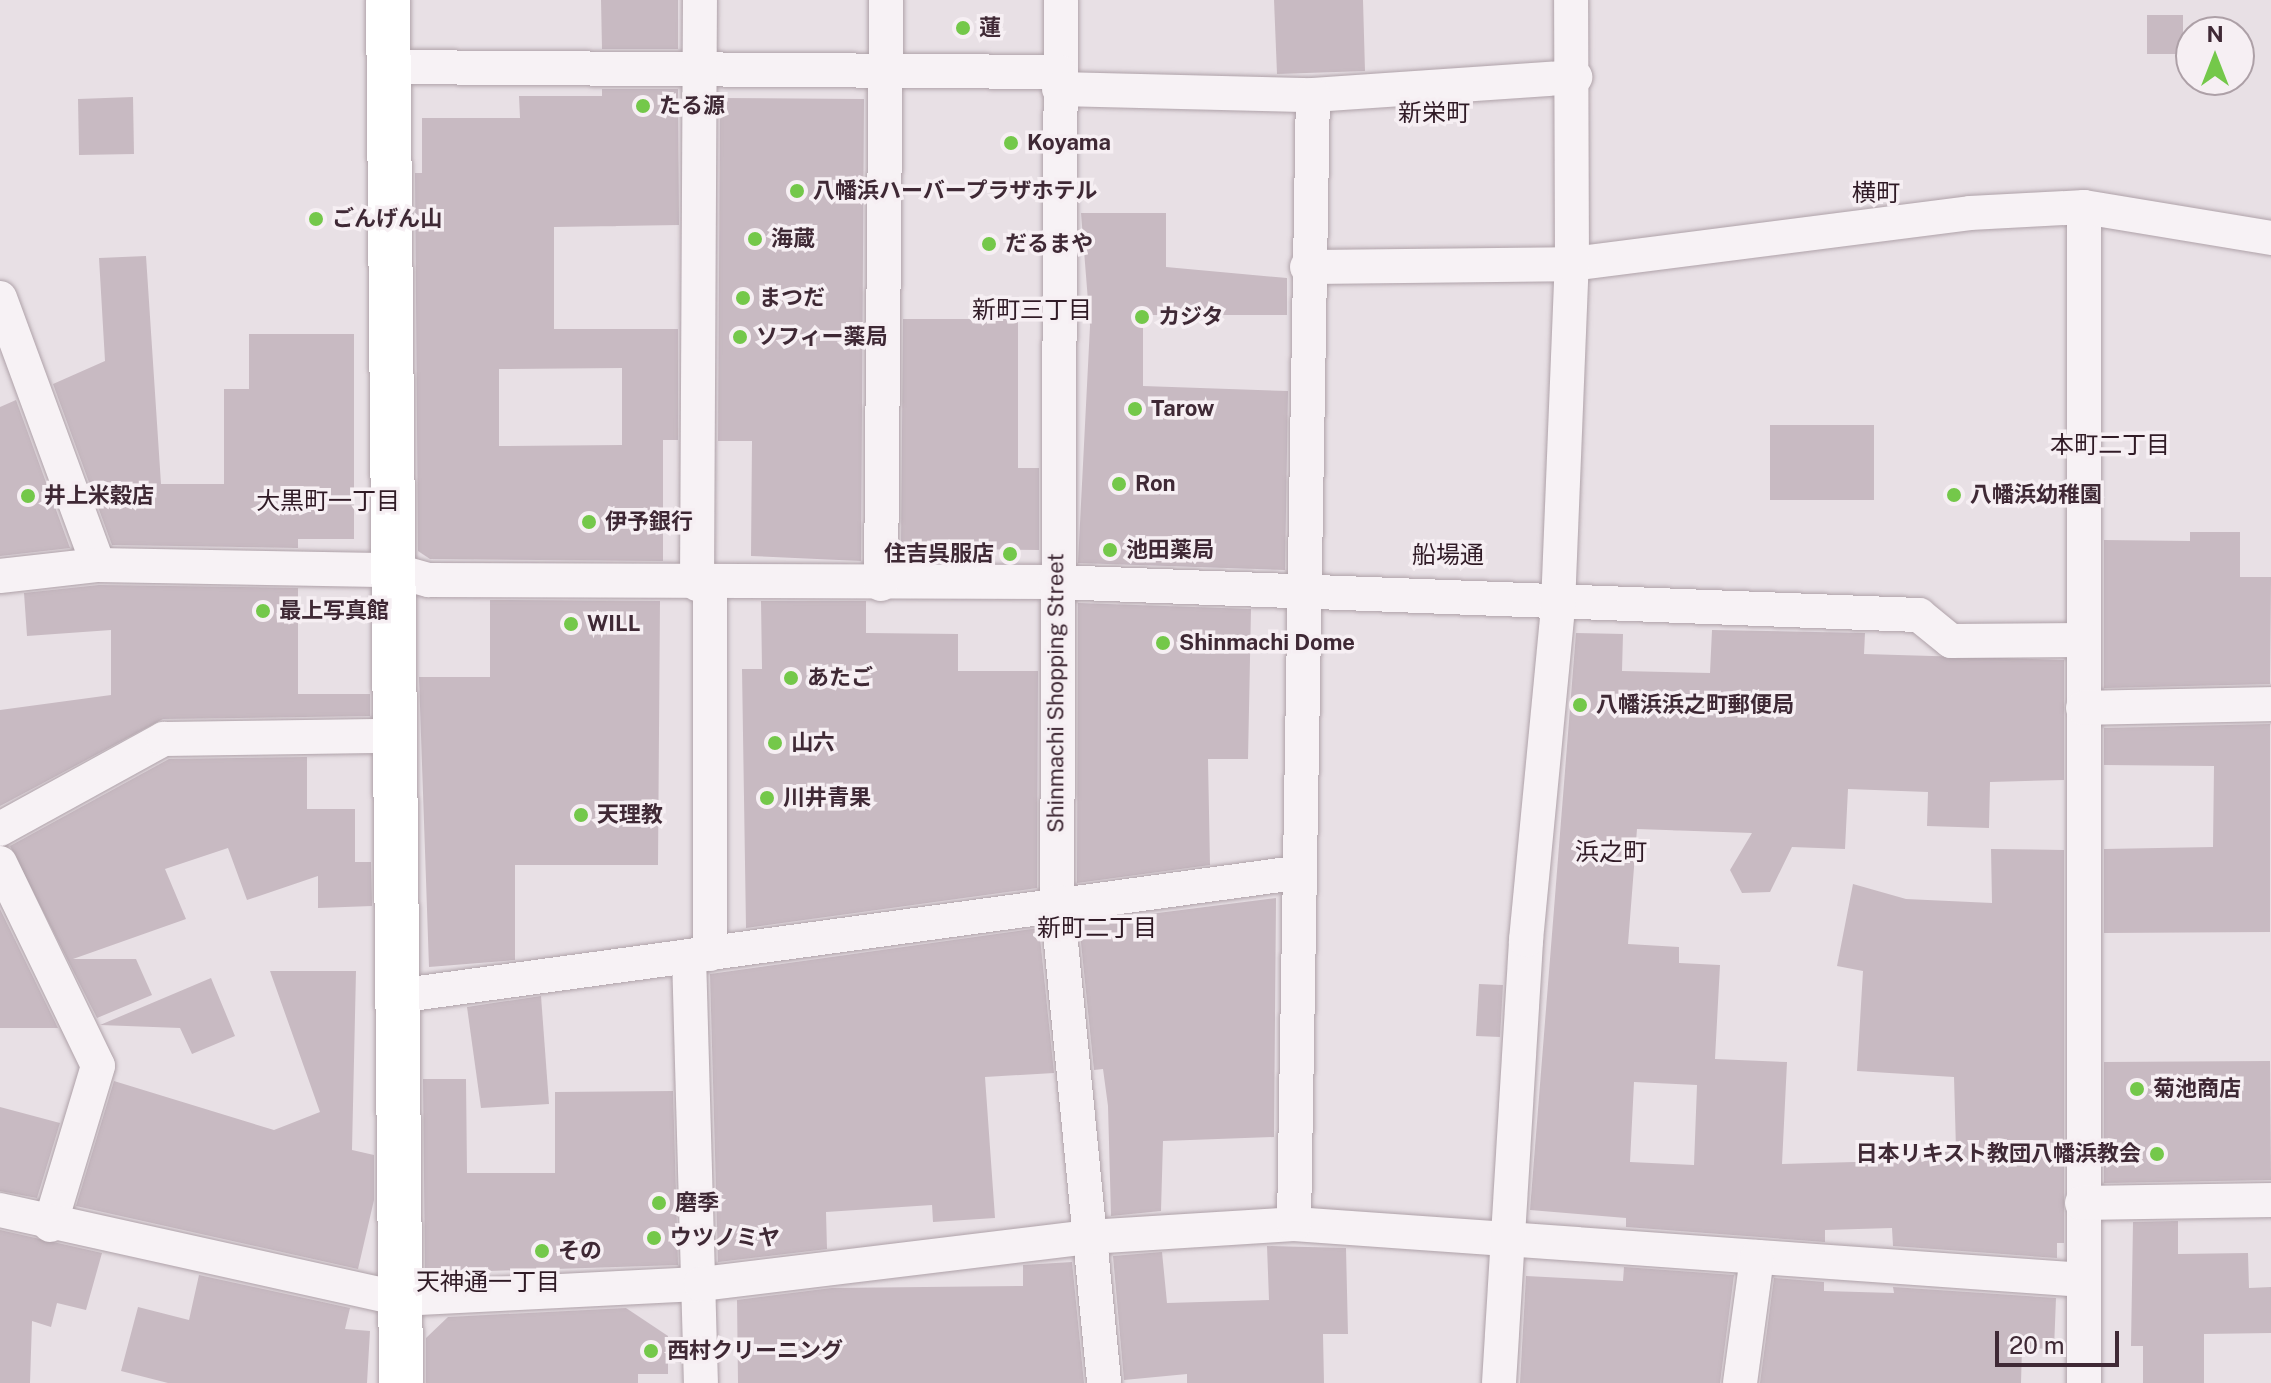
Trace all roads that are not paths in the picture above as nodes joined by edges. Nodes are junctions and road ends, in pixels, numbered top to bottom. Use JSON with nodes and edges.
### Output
{"nodes":[{"id":1,"x":388,"y":0,"type":"edge"},
{"id":2,"x":700,"y":0,"type":"edge"},
{"id":3,"x":886,"y":0,"type":"edge"},
{"id":4,"x":1061,"y":0,"type":"edge"},
{"id":5,"x":1571,"y":0,"type":"edge"},
{"id":6,"x":389,"y":67,"type":"junction"},
{"id":7,"x":699,"y":69,"type":"junction"},
{"id":8,"x":886,"y":69,"type":"junction"},
{"id":9,"x":1575,"y":77,"type":"junction"},
{"id":10,"x":1059,"y":80,"type":"junction"},
{"id":11,"x":1313,"y":95,"type":"junction"},
{"id":12,"x":2084,"y":207,"type":"junction"},
{"id":13,"x":2271,"y":238,"type":"edge"},
{"id":14,"x":1572,"y":264,"type":"junction"},
{"id":15,"x":1307,"y":267,"type":"junction"},
{"id":16,"x":0,"y":298,"type":"edge"},
{"id":17,"x":98,"y":565,"type":"junction"},
{"id":18,"x":393,"y":570,"type":"junction"},
{"id":19,"x":0,"y":576,"type":"edge"},
{"id":20,"x":1055,"y":582,"type":"junction"},
{"id":21,"x":704,"y":584,"type":"junction"},
{"id":22,"x":881,"y":584,"type":"junction"},
{"id":23,"x":1301,"y":590,"type":"junction"},
{"id":24,"x":1558,"y":606,"type":"junction"},
{"id":25,"x":2084,"y":640,"type":"junction"},
{"id":26,"x":2271,"y":704,"type":"edge"},
{"id":27,"x":2083,"y":708,"type":"junction"},
{"id":28,"x":393,"y":736,"type":"junction"},
{"id":29,"x":0,"y":829,"type":"edge"},
{"id":30,"x":0,"y":863,"type":"edge"},
{"id":31,"x":1295,"y":873,"type":"junction"},
{"id":32,"x":1057,"y":902,"type":"junction"},
{"id":33,"x":700,"y":955,"type":"junction"},
{"id":34,"x":397,"y":996,"type":"junction"},
{"id":35,"x":2271,"y":1200,"type":"edge"},
{"id":36,"x":2082,"y":1203,"type":"junction"},
{"id":37,"x":0,"y":1210,"type":"edge"},
{"id":38,"x":1294,"y":1224,"type":"junction"},
{"id":39,"x":50,"y":1225,"type":"junction"},
{"id":40,"x":1089,"y":1237,"type":"junction"},
{"id":41,"x":1507,"y":1240,"type":"junction"},
{"id":42,"x":1757,"y":1257,"type":"junction"},
{"id":43,"x":2084,"y":1280,"type":"junction"},
{"id":44,"x":701,"y":1284,"type":"junction"},
{"id":45,"x":401,"y":1299,"type":"junction"},
{"id":46,"x":401,"y":1383,"type":"edge"},
{"id":47,"x":701,"y":1383,"type":"edge"},
{"id":48,"x":1104,"y":1383,"type":"edge"},
{"id":49,"x":1499,"y":1383,"type":"edge"},
{"id":50,"x":1740,"y":1383,"type":"edge"},
{"id":51,"x":2084,"y":1383,"type":"edge"}],
"edges":[{"from":1,"to":6,"type":"street"},
{"from":2,"to":7,"type":"street"},
{"from":3,"to":8,"type":"street"},
{"from":4,"to":10,"type":"street","name":"Shinmachi Shopping Street"},
{"from":5,"to":9,"type":"street"},
{"from":6,"to":7,"type":"street"},
{"from":6,"to":18,"type":"street"},
{"from":7,"to":8,"type":"street"},
{"from":7,"to":21,"type":"street"},
{"from":8,"to":10,"type":"street"},
{"from":8,"to":22,"type":"street"},
{"from":9,"to":11,"type":"street"},
{"from":9,"to":14,"type":"street"},
{"from":10,"to":11,"type":"street"},
{"from":10,"to":20,"type":"street","name":"Shinmachi Shopping Street"},
{"from":11,"to":15,"type":"street"},
{"from":12,"to":13,"type":"street"},
{"from":12,"to":14,"type":"street"},
{"from":12,"to":25,"type":"street"},
{"from":14,"to":15,"type":"street"},
{"from":14,"to":24,"type":"street"},
{"from":15,"to":23,"type":"street"},
{"from":16,"to":17,"type":"street"},
{"from":17,"to":18,"type":"street"},
{"from":17,"to":19,"type":"street"},
{"from":18,"to":21,"type":"street"},
{"from":18,"to":28,"type":"street"},
{"from":20,"to":22,"type":"street"},
{"from":20,"to":23,"type":"street"},
{"from":20,"to":32,"type":"street","name":"Shinmachi Shopping Street"},
{"from":21,"to":22,"type":"street"},
{"from":21,"to":33,"type":"street"},
{"from":23,"to":24,"type":"street"},
{"from":23,"to":31,"type":"street"},
{"from":24,"to":25,"type":"street"},
{"from":24,"to":41,"type":"street"},
{"from":25,"to":27,"type":"street"},
{"from":26,"to":27,"type":"street"},
{"from":27,"to":36,"type":"street"},
{"from":28,"to":29,"type":"street"},
{"from":28,"to":34,"type":"street"},
{"from":30,"to":39,"type":"street"},
{"from":31,"to":32,"type":"street"},
{"from":31,"to":38,"type":"street"},
{"from":32,"to":33,"type":"street"},
{"from":32,"to":40,"type":"street","name":"Shinmachi Shopping Street"},
{"from":33,"to":34,"type":"street"},
{"from":33,"to":44,"type":"street"},
{"from":34,"to":45,"type":"street"},
{"from":35,"to":36,"type":"street"},
{"from":36,"to":43,"type":"street"},
{"from":37,"to":39,"type":"street"},
{"from":38,"to":40,"type":"street"},
{"from":38,"to":41,"type":"street"},
{"from":39,"to":45,"type":"street"},
{"from":40,"to":44,"type":"street"},
{"from":40,"to":48,"type":"street","name":"Shinmachi Shopping Street"},
{"from":41,"to":42,"type":"street"},
{"from":41,"to":49,"type":"street"},
{"from":42,"to":43,"type":"street"},
{"from":42,"to":50,"type":"street"},
{"from":43,"to":51,"type":"street"},
{"from":44,"to":45,"type":"street"},
{"from":44,"to":47,"type":"street"},
{"from":45,"to":46,"type":"street"}]}
